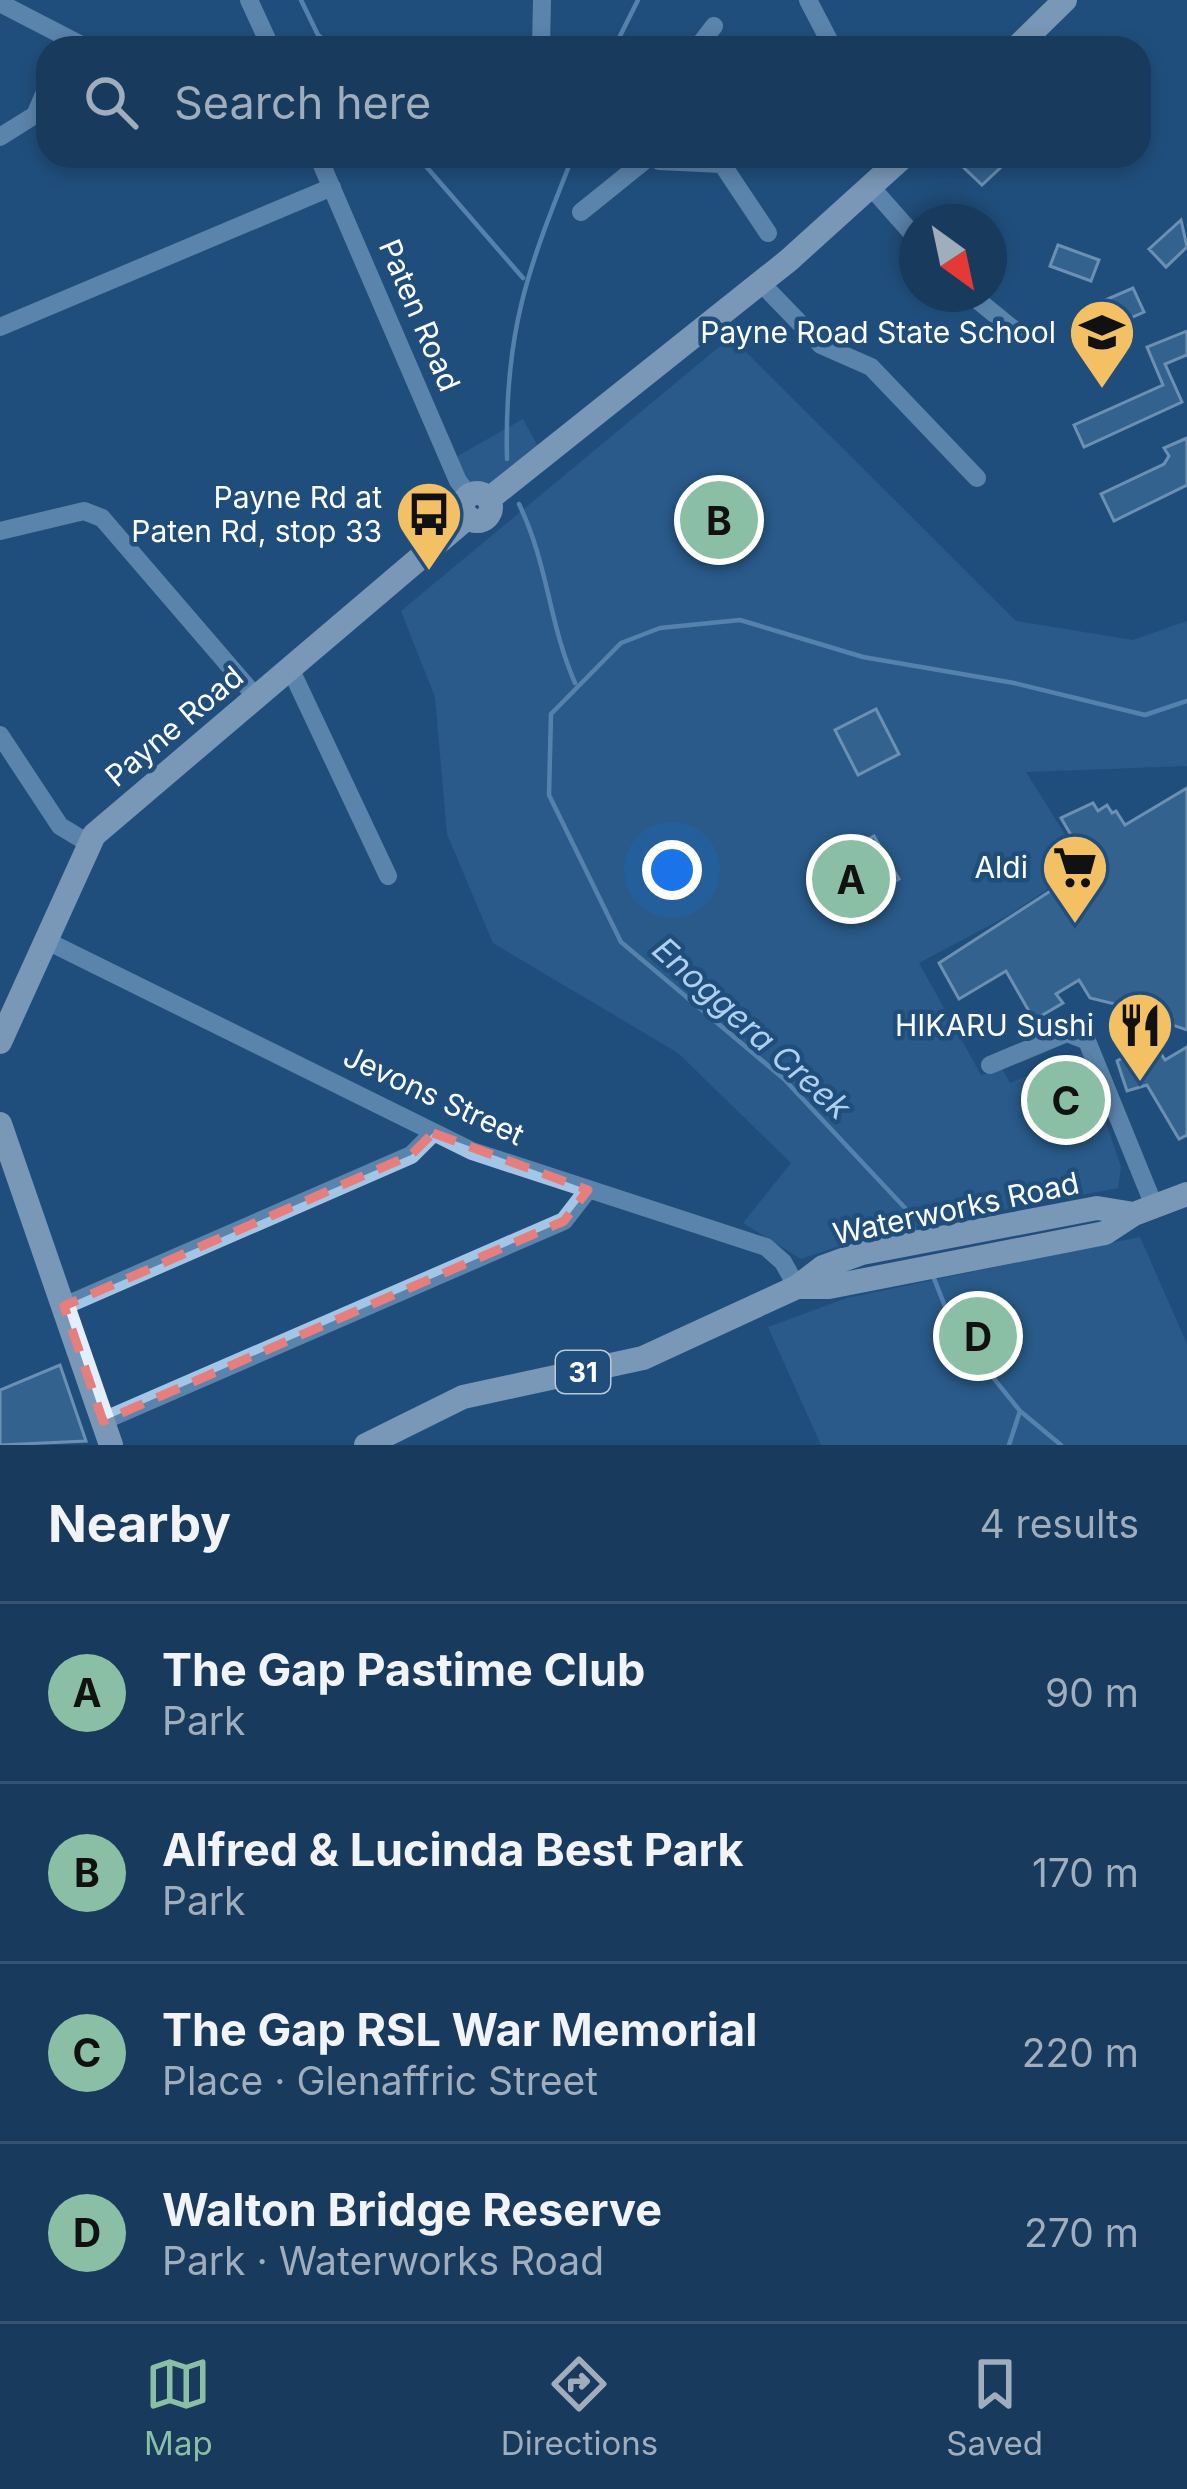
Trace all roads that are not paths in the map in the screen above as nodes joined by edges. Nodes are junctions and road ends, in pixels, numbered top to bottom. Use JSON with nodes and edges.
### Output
{"nodes":[{"id":1,"x":250,"y":0,"type":"edge"},
{"id":2,"x":542,"y":0,"type":"edge"},
{"id":3,"x":808,"y":0,"type":"edge"},
{"id":4,"x":1065,"y":0,"type":"edge"},
{"id":5,"x":6,"y":3,"type":"edge"},
{"id":6,"x":714,"y":26,"type":"dead end"},
{"id":7,"x":53,"y":36,"type":"edge"},
{"id":8,"x":266,"y":36,"type":"edge"},
{"id":9,"x":541,"y":36,"type":"edge"},
{"id":10,"x":706,"y":36,"type":"edge"},
{"id":11,"x":827,"y":36,"type":"edge"},
{"id":12,"x":1028,"y":36,"type":"edge"},
{"id":13,"x":36,"y":113,"type":"edge"},
{"id":14,"x":0,"y":136,"type":"edge"},
{"id":15,"x":324,"y":168,"type":"edge"},
{"id":16,"x":639,"y":168,"type":"edge"},
{"id":17,"x":725,"y":168,"type":"edge"},
{"id":18,"x":890,"y":168,"type":"edge"},
{"id":19,"x":332,"y":187,"type":"junction"},
{"id":20,"x":871,"y":188,"type":"junction"},
{"id":21,"x":581,"y":212,"type":"dead end"},
{"id":22,"x":899,"y":219,"type":"edge"},
{"id":23,"x":768,"y":232,"type":"dead end"},
{"id":24,"x":760,"y":282,"type":"junction"},
{"id":25,"x":992,"y":312,"type":"edge"},
{"id":26,"x":0,"y":327,"type":"edge"},
{"id":27,"x":1018,"y":333,"type":"dead end"},
{"id":28,"x":977,"y":478,"type":"dead end"},
{"id":29,"x":476,"y":504,"type":"junction"},
{"id":30,"x":0,"y":531,"type":"edge"},
{"id":31,"x":290,"y":668,"type":"junction"},
{"id":32,"x":256,"y":697,"type":"junction"},
{"id":33,"x":0,"y":735,"type":"edge"},
{"id":34,"x":88,"y":843,"type":"junction"},
{"id":35,"x":388,"y":876,"type":"dead end"},
{"id":36,"x":45,"y":940,"type":"junction"},
{"id":37,"x":0,"y":1042,"type":"edge"},
{"id":38,"x":990,"y":1065,"type":"dead end"},
{"id":39,"x":0,"y":1124,"type":"edge"},
{"id":40,"x":433,"y":1133,"type":"junction"},
{"id":41,"x":588,"y":1190,"type":"junction"},
{"id":42,"x":1187,"y":1194,"type":"edge"},
{"id":43,"x":1145,"y":1211,"type":"junction"},
{"id":44,"x":796,"y":1287,"type":"junction"},
{"id":45,"x":64,"y":1306,"type":"junction"},
{"id":46,"x":107,"y":1433,"type":"edge"},
{"id":47,"x":366,"y":1445,"type":"edge"}],
"edges":[{"from":1,"to":8,"type":"street"},
{"from":2,"to":9,"type":"street"},
{"from":3,"to":11,"type":"street"},
{"from":4,"to":12,"type":"main road"},
{"from":5,"to":7,"type":"street"},
{"from":6,"to":10,"type":"street"},
{"from":13,"to":14,"type":"street"},
{"from":15,"to":19,"type":"street","name":"Paten Road"},
{"from":16,"to":21,"type":"street"},
{"from":17,"to":23,"type":"street"},
{"from":18,"to":20,"type":"main road","name":"Payne Road"},
{"from":19,"to":26,"type":"street"},
{"from":19,"to":29,"type":"street","name":"Paten Road"},
{"from":20,"to":22,"type":"street"},
{"from":20,"to":24,"type":"main road","name":"Payne Road"},
{"from":24,"to":28,"type":"street"},
{"from":24,"to":29,"type":"main road","name":"Payne Road"},
{"from":25,"to":27,"type":"street"},
{"from":29,"to":31,"type":"main road","name":"Payne Road"},
{"from":30,"to":32,"type":"street"},
{"from":31,"to":32,"type":"main road","name":"Payne Road"},
{"from":31,"to":35,"type":"street"},
{"from":32,"to":34,"type":"main road","name":"Payne Road"},
{"from":33,"to":34,"type":"street"},
{"from":34,"to":36,"type":"main road","name":"Payne Road"},
{"from":36,"to":37,"type":"main road","name":"Payne Road"},
{"from":36,"to":40,"type":"street","name":"Jevons Street"},
{"from":38,"to":43,"type":"street"},
{"from":39,"to":45,"type":"main road"},
{"from":40,"to":41,"type":"street","name":"Jevons Street"},
{"from":40,"to":45,"type":"street"},
{"from":41,"to":44,"type":"street","name":"Jevons Street"},
{"from":41,"to":46,"type":"street"},
{"from":42,"to":43,"type":"main road","name":"Waterworks Road","number":"31"},
{"from":43,"to":44,"type":"main road","name":"Waterworks Road","number":"31"},
{"from":43,"to":44,"type":"main road","name":"Waterworks Road","number":"31"},
{"from":44,"to":47,"type":"main road","name":"Waterworks Road","number":"31"},
{"from":45,"to":46,"type":"main road"}]}
